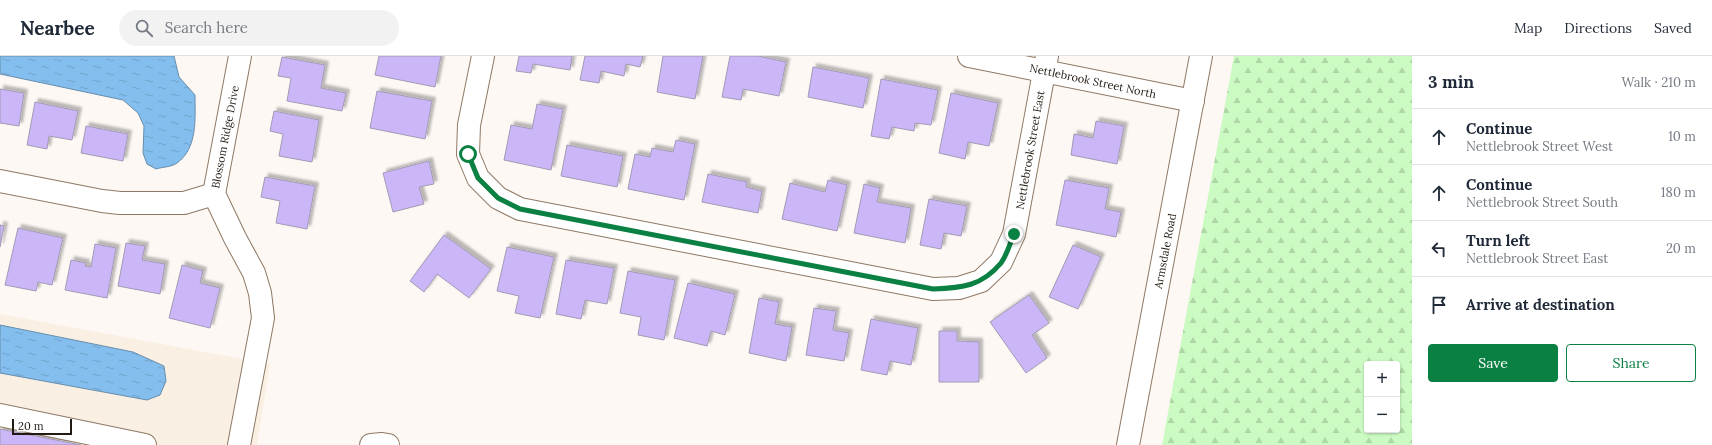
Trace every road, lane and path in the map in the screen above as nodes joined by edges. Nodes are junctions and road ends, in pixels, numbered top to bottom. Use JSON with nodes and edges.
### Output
{"nodes":[{"id":1,"x":240,"y":56,"type":"edge"},
{"id":2,"x":483,"y":56,"type":"edge"},
{"id":3,"x":969,"y":56,"type":"edge"},
{"id":4,"x":1201,"y":56,"type":"edge"},
{"id":5,"x":1046,"y":63,"type":"edge"},
{"id":6,"x":1193,"y":101,"type":"junction"},
{"id":7,"x":0,"y":181,"type":"edge"},
{"id":8,"x":214,"y":194,"type":"junction"},
{"id":9,"x":0,"y":415,"type":"edge"},
{"id":10,"x":145,"y":445,"type":"edge"},
{"id":11,"x":239,"y":445,"type":"edge"},
{"id":12,"x":371,"y":445,"type":"edge"},
{"id":13,"x":388,"y":445,"type":"edge"},
{"id":14,"x":1128,"y":445,"type":"edge"}],
"edges":[{"from":1,"to":8,"type":"street","name":"Blossom Ridge Drive"},
{"from":2,"to":5,"type":"street","name":"Nettlebrook Street East"},
{"from":3,"to":5,"type":"street","name":"Nettlebrook Street North"},
{"from":4,"to":6,"type":"street","name":"Armsdale Road"},
{"from":5,"to":6,"type":"street","name":"Nettlebrook Street North"},
{"from":6,"to":14,"type":"street","name":"Armsdale Road"},
{"from":7,"to":8,"type":"street"},
{"from":8,"to":11,"type":"street","name":"Blossom Ridge Drive"},
{"from":9,"to":10,"type":"street"},
{"from":12,"to":13,"type":"street"}]}
